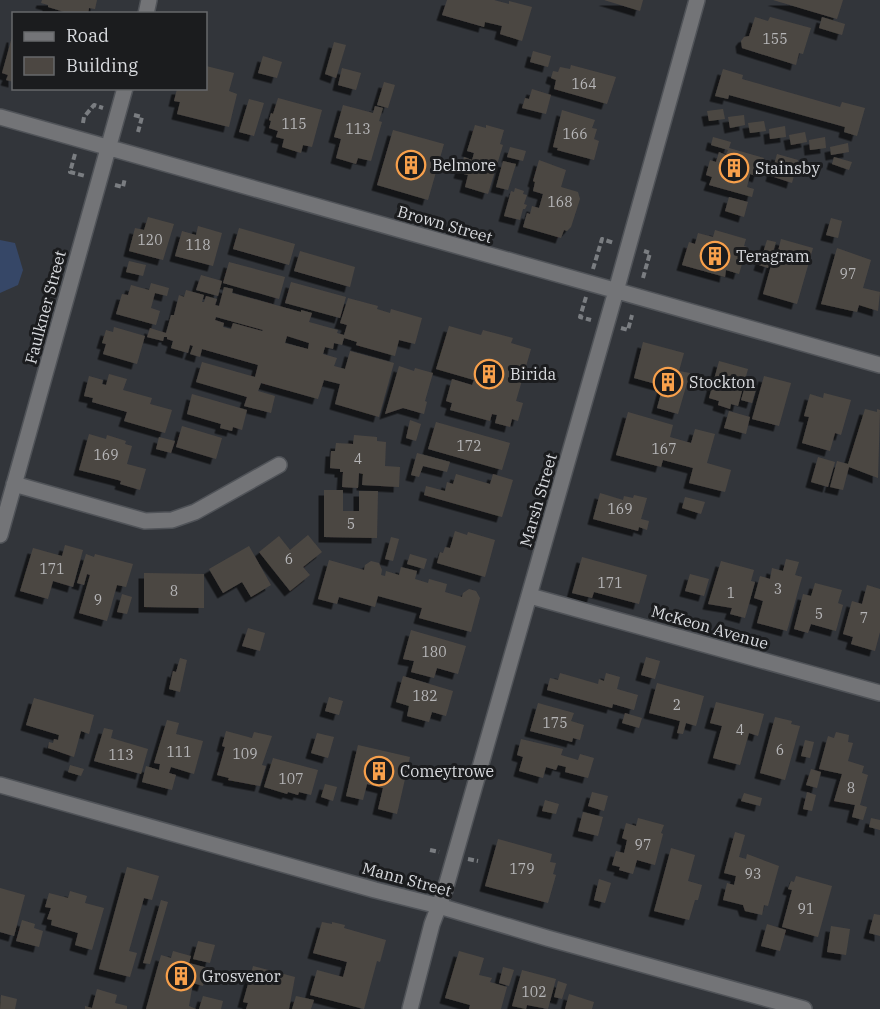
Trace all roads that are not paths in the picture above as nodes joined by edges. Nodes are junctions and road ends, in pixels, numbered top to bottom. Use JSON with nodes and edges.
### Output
{"nodes":[{"id":1,"x":697,"y":0,"type":"edge"},
{"id":2,"x":124,"y":90,"type":"edge"},
{"id":3,"x":0,"y":117,"type":"edge"},
{"id":4,"x":108,"y":147,"type":"junction"},
{"id":5,"x":616,"y":291,"type":"junction"},
{"id":6,"x":880,"y":365,"type":"edge"},
{"id":7,"x":279,"y":465,"type":"dead end"},
{"id":8,"x":15,"y":484,"type":"junction"},
{"id":9,"x":0,"y":535,"type":"edge"},
{"id":10,"x":530,"y":596,"type":"junction"},
{"id":11,"x":880,"y":693,"type":"edge"},
{"id":12,"x":0,"y":785,"type":"edge"},
{"id":13,"x":439,"y":906,"type":"junction"},
{"id":14,"x":410,"y":1009,"type":"edge"},
{"id":15,"x":804,"y":1009,"type":"edge"}],
"edges":[{"from":1,"to":5,"type":"street","name":"Marsh Street"},
{"from":2,"to":4,"type":"street","name":"Faulkner Street"},
{"from":3,"to":4,"type":"street","name":"Brown Street"},
{"from":4,"to":5,"type":"street","name":"Brown Street"},
{"from":4,"to":8,"type":"street","name":"Faulkner Street"},
{"from":5,"to":6,"type":"street","name":"Brown Street"},
{"from":5,"to":10,"type":"street","name":"Marsh Street"},
{"from":7,"to":8,"type":"street"},
{"from":8,"to":9,"type":"street","name":"Faulkner Street"},
{"from":10,"to":11,"type":"street","name":"McKeon Avenue"},
{"from":10,"to":13,"type":"street","name":"Marsh Street"},
{"from":12,"to":13,"type":"street","name":"Mann Street"},
{"from":13,"to":14,"type":"street","name":"Marsh Street"},
{"from":13,"to":15,"type":"street","name":"Mann Street"}]}
